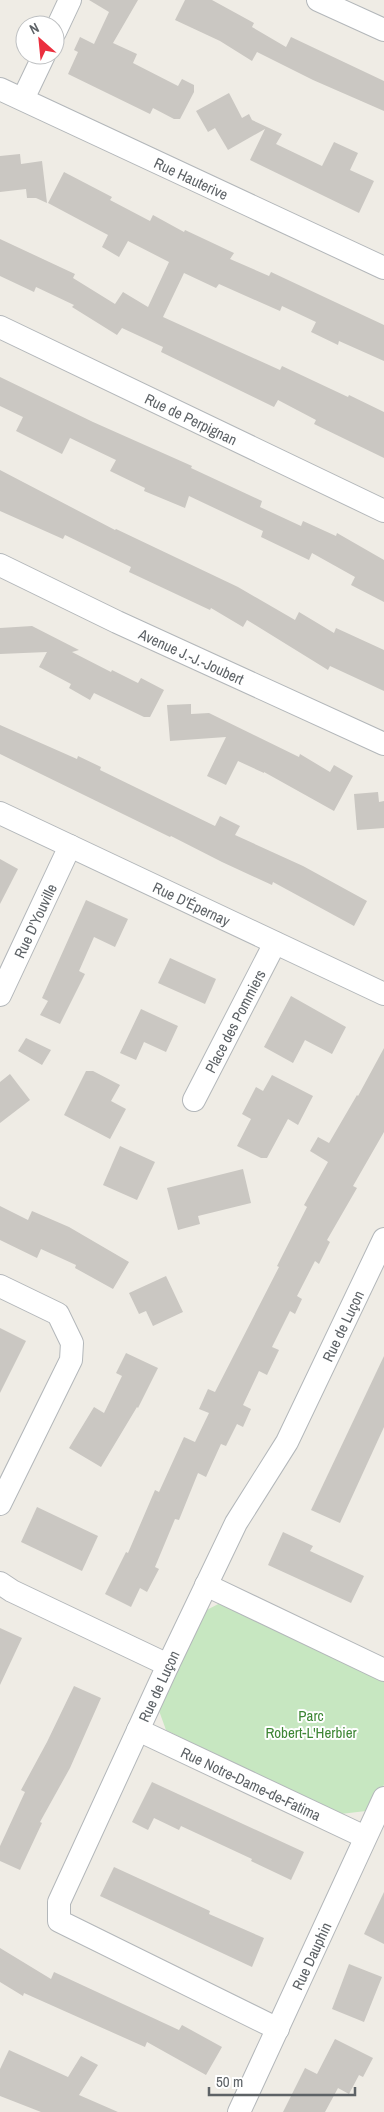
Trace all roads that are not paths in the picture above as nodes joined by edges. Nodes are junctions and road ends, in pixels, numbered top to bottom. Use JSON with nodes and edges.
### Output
{"nodes":[{"id":1,"x":70,"y":0,"type":"edge"},
{"id":2,"x":318,"y":0,"type":"edge"},
{"id":3,"x":63,"y":15,"type":"edge"},
{"id":4,"x":384,"y":30,"type":"edge"},
{"id":5,"x":39,"y":65,"type":"edge"},
{"id":6,"x":0,"y":89,"type":"edge"},
{"id":7,"x":23,"y":99,"type":"junction"},
{"id":8,"x":384,"y":268,"type":"edge"},
{"id":9,"x":0,"y":327,"type":"edge"},
{"id":10,"x":384,"y":511,"type":"edge"},
{"id":11,"x":0,"y":565,"type":"edge"},
{"id":12,"x":384,"y":744,"type":"edge"},
{"id":13,"x":0,"y":813,"type":"edge"},
{"id":14,"x":70,"y":846,"type":"junction"},
{"id":15,"x":275,"y":943,"type":"junction"},
{"id":16,"x":384,"y":994,"type":"edge"},
{"id":17,"x":0,"y":995,"type":"edge"},
{"id":18,"x":194,"y":1100,"type":"dead end"},
{"id":19,"x":384,"y":1240,"type":"edge"},
{"id":20,"x":0,"y":1286,"type":"edge"},
{"id":21,"x":0,"y":1504,"type":"edge"},
{"id":22,"x":0,"y":1583,"type":"edge"},
{"id":23,"x":206,"y":1585,"type":"junction"},
{"id":24,"x":168,"y":1665,"type":"junction"},
{"id":25,"x":384,"y":1670,"type":"edge"},
{"id":26,"x":138,"y":1730,"type":"junction"},
{"id":27,"x":384,"y":1798,"type":"edge"},
{"id":28,"x":365,"y":1837,"type":"junction"},
{"id":29,"x":278,"y":2029,"type":"junction"},
{"id":30,"x":239,"y":2112,"type":"edge"}],
"edges":[{"from":1,"to":3,"type":"street"},
{"from":2,"to":4,"type":"street"},
{"from":5,"to":7,"type":"street"},
{"from":6,"to":7,"type":"street","name":"Rue Hauterive"},
{"from":7,"to":8,"type":"street","name":"Rue Hauterive"},
{"from":9,"to":10,"type":"street","name":"Rue de Perpignan"},
{"from":11,"to":12,"type":"street","name":"Avenue J.-J.-Joubert"},
{"from":13,"to":14,"type":"street","name":"Rue D'Épernay"},
{"from":14,"to":15,"type":"street","name":"Rue D'Épernay"},
{"from":14,"to":17,"type":"street","name":"Rue D'Youville"},
{"from":15,"to":16,"type":"street","name":"Rue D'Épernay"},
{"from":15,"to":18,"type":"street","name":"Place des Pommiers"},
{"from":19,"to":23,"type":"street","name":"Rue de Luçon"},
{"from":20,"to":21,"type":"street"},
{"from":22,"to":24,"type":"street"},
{"from":23,"to":24,"type":"street","name":"Rue de Luçon"},
{"from":23,"to":25,"type":"street"},
{"from":24,"to":26,"type":"street","name":"Rue de Luçon"},
{"from":26,"to":28,"type":"street","name":"Rue Notre-Dame-de-Fatima"},
{"from":26,"to":29,"type":"street","name":"Rue de Luçon"},
{"from":27,"to":28,"type":"street","name":"Rue Dauphin"},
{"from":28,"to":29,"type":"street","name":"Rue Dauphin"},
{"from":29,"to":30,"type":"street","name":"Rue Dauphin"}]}
